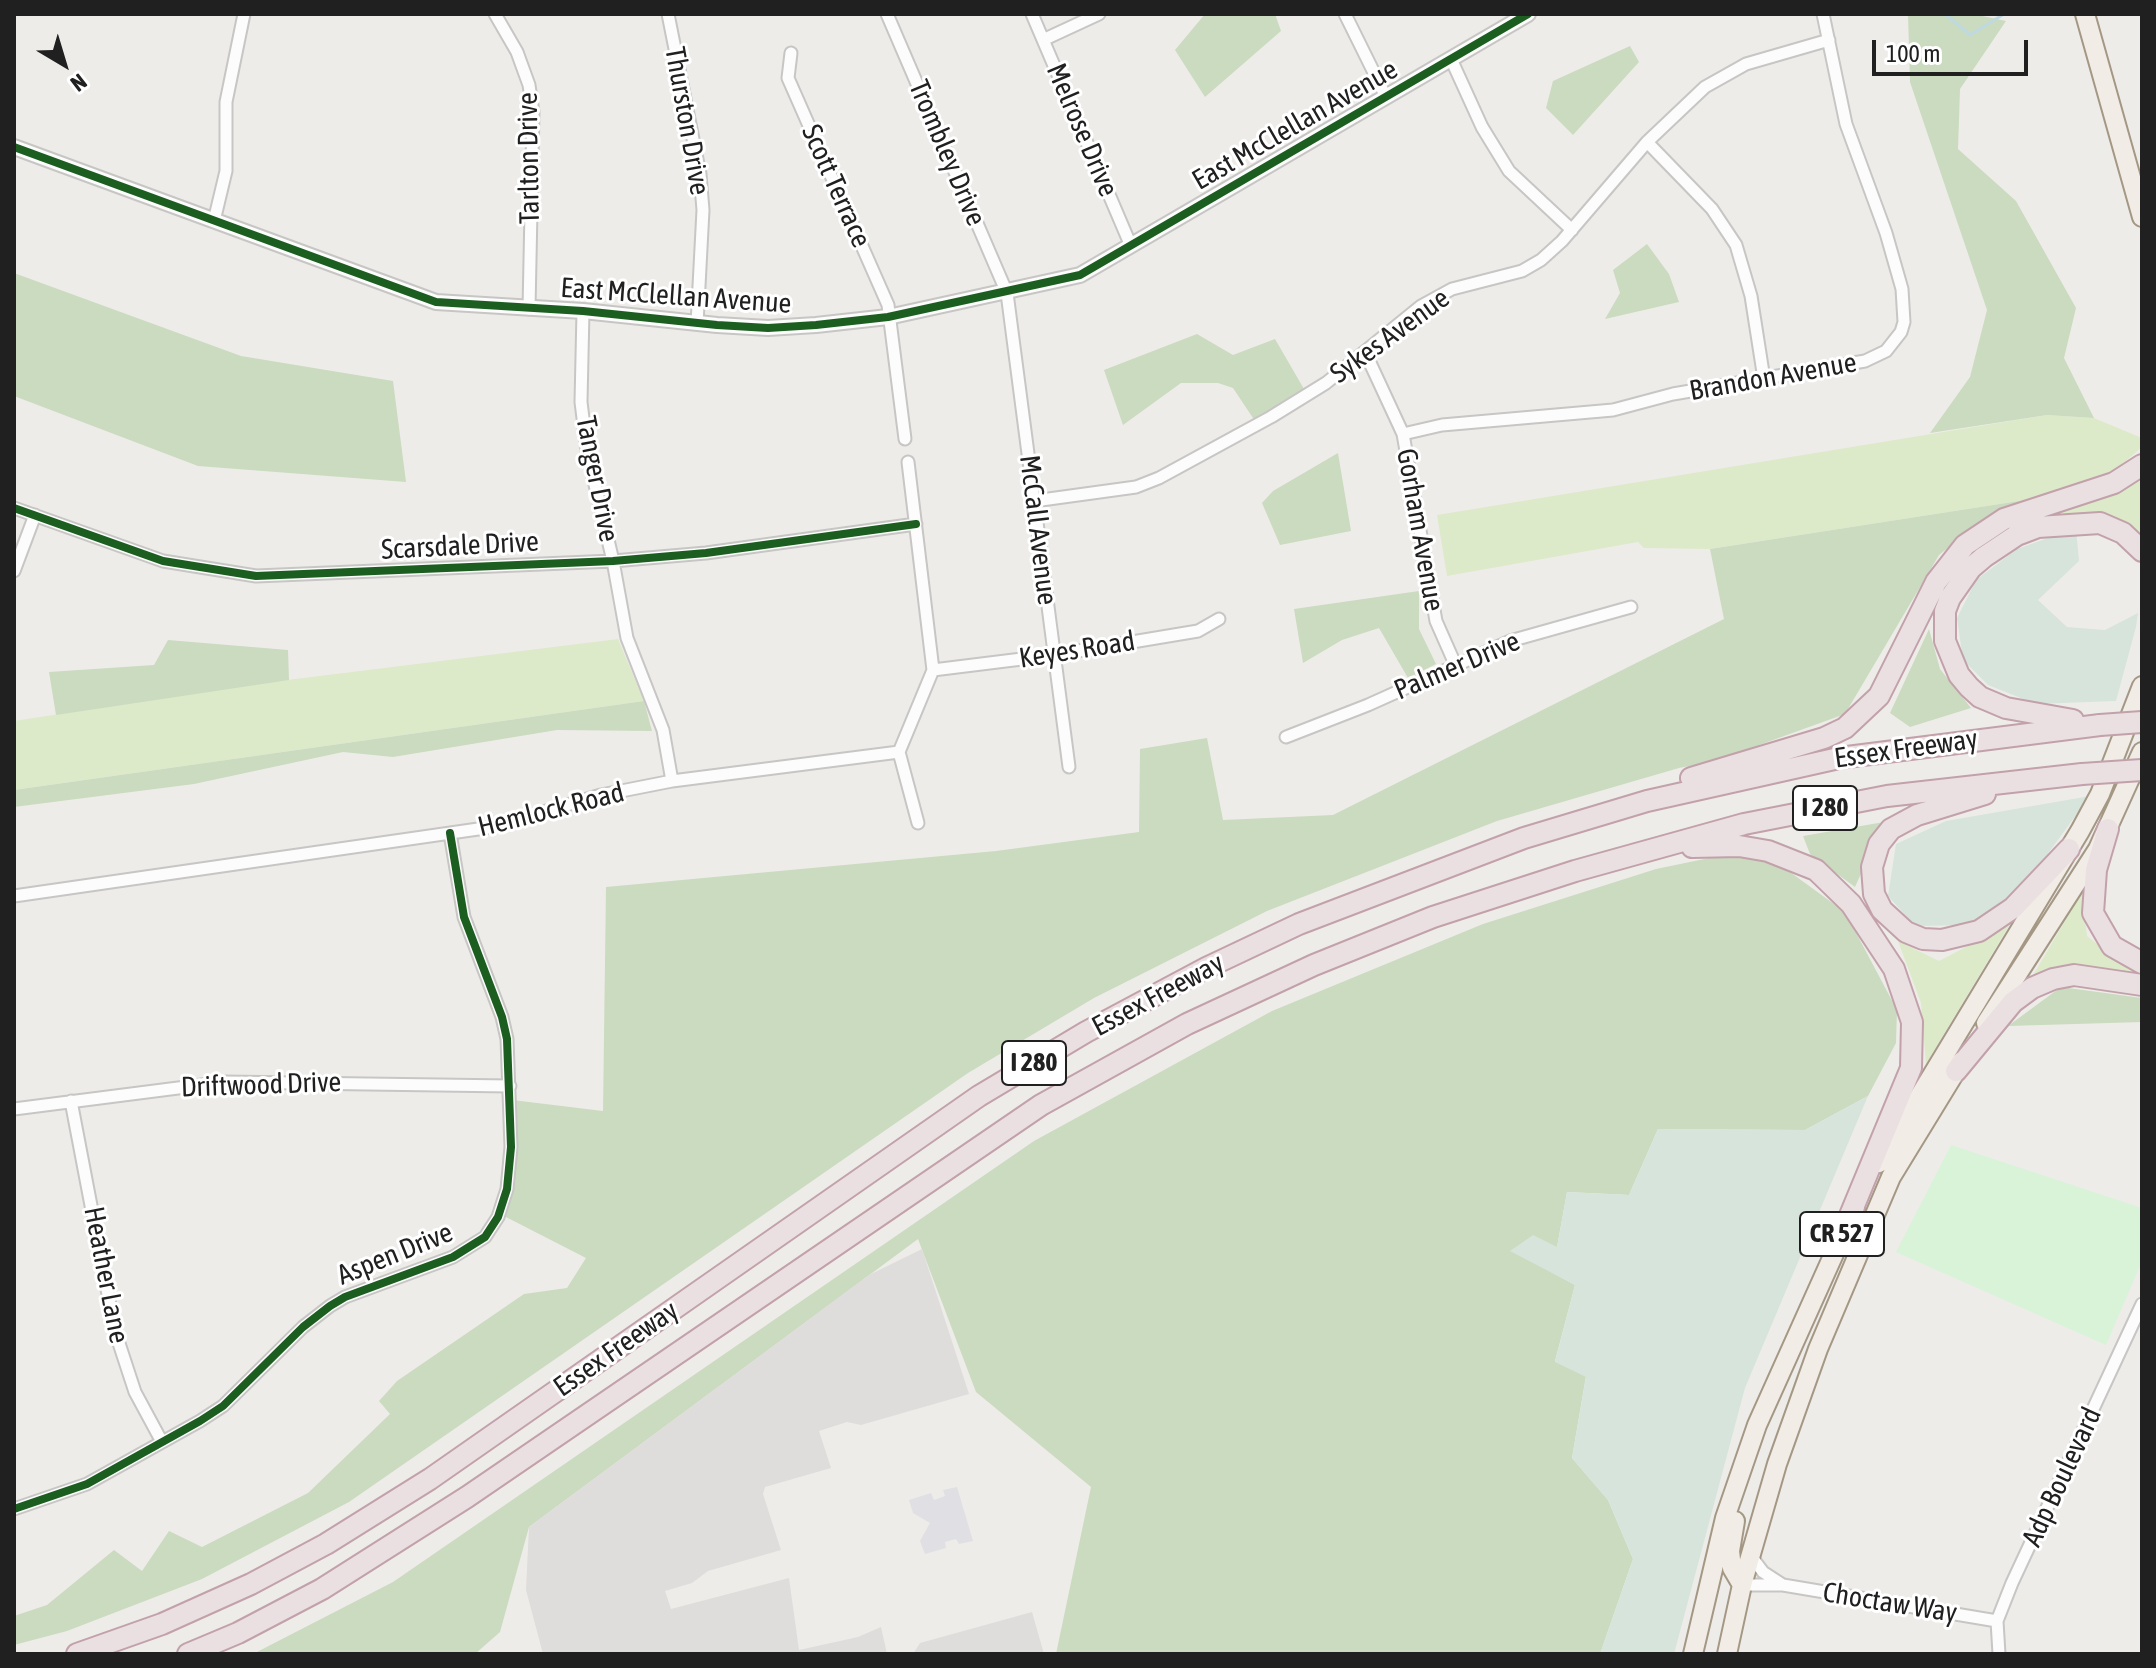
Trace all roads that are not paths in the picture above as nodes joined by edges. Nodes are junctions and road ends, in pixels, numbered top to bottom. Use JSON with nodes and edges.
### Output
{"nodes":[{"id":1,"x":244,"y":14,"type":"edge"},
{"id":2,"x":495,"y":14,"type":"edge"},
{"id":3,"x":668,"y":14,"type":"edge"},
{"id":4,"x":887,"y":14,"type":"edge"},
{"id":5,"x":1032,"y":14,"type":"edge"},
{"id":6,"x":1099,"y":14,"type":"edge"},
{"id":7,"x":1345,"y":14,"type":"edge"},
{"id":8,"x":1528,"y":14,"type":"edge"},
{"id":9,"x":1823,"y":14,"type":"edge"},
{"id":10,"x":2085,"y":14,"type":"edge"},
{"id":11,"x":1045,"y":39,"type":"junction"},
{"id":12,"x":1829,"y":40,"type":"junction"},
{"id":13,"x":791,"y":53,"type":"dead end"},
{"id":14,"x":1451,"y":59,"type":"junction"},
{"id":15,"x":1386,"y":97,"type":"junction"},
{"id":16,"x":1647,"y":142,"type":"junction"},
{"id":17,"x":14,"y":147,"type":"edge"},
{"id":18,"x":2142,"y":217,"type":"edge"},
{"id":19,"x":214,"y":221,"type":"junction"},
{"id":20,"x":1572,"y":230,"type":"junction"},
{"id":21,"x":1131,"y":246,"type":"junction"},
{"id":22,"x":1007,"y":293,"type":"junction"},
{"id":23,"x":529,"y":309,"type":"junction"},
{"id":24,"x":583,"y":311,"type":"junction"},
{"id":25,"x":888,"y":317,"type":"junction"},
{"id":26,"x":697,"y":324,"type":"junction"},
{"id":27,"x":1365,"y":352,"type":"junction"},
{"id":28,"x":1764,"y":379,"type":"junction"},
{"id":29,"x":1403,"y":434,"type":"junction"},
{"id":30,"x":905,"y":439,"type":"dead end"},
{"id":31,"x":908,"y":462,"type":"dead end"},
{"id":32,"x":2142,"y":465,"type":"edge"},
{"id":33,"x":1034,"y":501,"type":"junction"},
{"id":34,"x":14,"y":508,"type":"edge"},
{"id":35,"x":35,"y":515,"type":"junction"},
{"id":36,"x":916,"y":524,"type":"junction"},
{"id":37,"x":2142,"y":551,"type":"edge"},
{"id":38,"x":613,"y":561,"type":"junction"},
{"id":39,"x":14,"y":571,"type":"edge"},
{"id":40,"x":1631,"y":607,"type":"dead end"},
{"id":41,"x":1219,"y":619,"type":"dead end"},
{"id":42,"x":1054,"y":655,"type":"junction"},
{"id":43,"x":1455,"y":664,"type":"junction"},
{"id":44,"x":933,"y":670,"type":"junction"},
{"id":45,"x":2142,"y":686,"type":"edge"},
{"id":46,"x":2142,"y":722,"type":"edge"},
{"id":47,"x":2100,"y":725,"type":"junction"},
{"id":48,"x":1286,"y":737,"type":"dead end"},
{"id":49,"x":899,"y":752,"type":"junction"},
{"id":50,"x":2142,"y":752,"type":"edge"},
{"id":51,"x":1069,"y":767,"type":"dead end"},
{"id":52,"x":2142,"y":770,"type":"edge"},
{"id":53,"x":2051,"y":776,"type":"junction"},
{"id":54,"x":672,"y":781,"type":"junction"},
{"id":55,"x":918,"y":823,"type":"dead end"},
{"id":56,"x":2108,"y":829,"type":"junction"},
{"id":57,"x":450,"y":833,"type":"junction"},
{"id":58,"x":1524,"y":838,"type":"junction"},
{"id":59,"x":2069,"y":849,"type":"junction"},
{"id":60,"x":1575,"y":871,"type":"junction"},
{"id":61,"x":14,"y":896,"type":"edge"},
{"id":62,"x":2142,"y":963,"type":"edge"},
{"id":63,"x":2142,"y":985,"type":"edge"},
{"id":64,"x":1956,"y":1071,"type":"junction"},
{"id":65,"x":510,"y":1086,"type":"junction"},
{"id":66,"x":71,"y":1101,"type":"junction"},
{"id":67,"x":14,"y":1109,"type":"edge"},
{"id":68,"x":1848,"y":1220,"type":"junction"},
{"id":69,"x":2142,"y":1304,"type":"edge"},
{"id":70,"x":2142,"y":1334,"type":"edge"},
{"id":71,"x":2125,"y":1343,"type":"junction"},
{"id":72,"x":1781,"y":1373,"type":"junction"},
{"id":73,"x":162,"y":1442,"type":"junction"},
{"id":74,"x":14,"y":1509,"type":"edge"},
{"id":75,"x":1751,"y":1556,"type":"junction"},
{"id":76,"x":1742,"y":1585,"type":"junction"},
{"id":77,"x":1783,"y":1585,"type":"junction"},
{"id":78,"x":1997,"y":1621,"type":"junction"},
{"id":79,"x":77,"y":1654,"type":"edge"},
{"id":80,"x":188,"y":1654,"type":"edge"},
{"id":81,"x":1693,"y":1654,"type":"edge"},
{"id":82,"x":1727,"y":1654,"type":"edge"},
{"id":83,"x":1999,"y":1654,"type":"edge"}],
"edges":[{"from":1,"to":19,"type":"street"},
{"from":2,"to":23,"type":"street","name":"Tarlton Drive"},
{"from":3,"to":26,"type":"street","name":"Thurston Drive"},
{"from":4,"to":22,"type":"street","name":"Trombley Drive"},
{"from":5,"to":11,"type":"street","name":"Melrose Drive"},
{"from":6,"to":11,"type":"street"},
{"from":7,"to":15,"type":"street"},
{"from":8,"to":14,"type":"street","name":"East McClellan Avenue"},
{"from":9,"to":12,"type":"street","name":"Brandon Avenue"},
{"from":10,"to":18,"type":"main road"},
{"from":11,"to":21,"type":"street","name":"Melrose Drive"},
{"from":12,"to":16,"type":"street","name":"Sykes Avenue"},
{"from":12,"to":28,"type":"street","name":"Brandon Avenue"},
{"from":13,"to":25,"type":"street","name":"Scott Terrace"},
{"from":14,"to":15,"type":"street","name":"East McClellan Avenue"},
{"from":14,"to":20,"type":"street"},
{"from":15,"to":21,"type":"street","name":"East McClellan Avenue"},
{"from":16,"to":20,"type":"street","name":"Sykes Avenue"},
{"from":16,"to":28,"type":"street"},
{"from":17,"to":19,"type":"street","name":"East McClellan Avenue"},
{"from":19,"to":23,"type":"street","name":"East McClellan Avenue"},
{"from":20,"to":27,"type":"street","name":"Sykes Avenue"},
{"from":21,"to":22,"type":"street","name":"East McClellan Avenue"},
{"from":22,"to":25,"type":"street","name":"East McClellan Avenue"},
{"from":22,"to":33,"type":"street","name":"McCall Avenue"},
{"from":23,"to":24,"type":"street","name":"East McClellan Avenue"},
{"from":24,"to":26,"type":"street","name":"East McClellan Avenue"},
{"from":24,"to":38,"type":"street","name":"Tanger Drive"},
{"from":25,"to":26,"type":"street","name":"East McClellan Avenue"},
{"from":25,"to":30,"type":"street","name":"Scott Terrace"},
{"from":27,"to":29,"type":"street","name":"Gorham Avenue"},
{"from":27,"to":33,"type":"street","name":"Sykes Avenue"},
{"from":28,"to":29,"type":"street","name":"Brandon Avenue"},
{"from":29,"to":43,"type":"street","name":"Gorham Avenue"},
{"from":31,"to":36,"type":"street"},
{"from":32,"to":58,"type":"highway"},
{"from":33,"to":42,"type":"street","name":"McCall Avenue"},
{"from":34,"to":35,"type":"street","name":"Scarsdale Drive"},
{"from":35,"to":38,"type":"street","name":"Scarsdale Drive"},
{"from":35,"to":39,"type":"street"},
{"from":36,"to":38,"type":"street","name":"Scarsdale Drive"},
{"from":36,"to":44,"type":"street"},
{"from":37,"to":47,"type":"highway"},
{"from":38,"to":54,"type":"street","name":"Tanger Drive"},
{"from":40,"to":43,"type":"street","name":"Palmer Drive"},
{"from":41,"to":42,"type":"street","name":"Keyes Road"},
{"from":42,"to":44,"type":"street","name":"Keyes Road"},
{"from":42,"to":51,"type":"street","name":"McCall Avenue"},
{"from":43,"to":48,"type":"street","name":"Palmer Drive"},
{"from":44,"to":49,"type":"street"},
{"from":45,"to":59,"type":"main road","number":"CR 527"},
{"from":46,"to":47,"type":"highway","name":"Essex Freeway","number":"I 280","bridge":true},
{"from":47,"to":58,"type":"highway","name":"Essex Freeway","number":"I 280"},
{"from":49,"to":54,"type":"street","name":"Hemlock Road"},
{"from":49,"to":55,"type":"street"},
{"from":50,"to":56,"type":"main road","number":"CR 527"},
{"from":52,"to":53,"type":"highway","name":"Essex Freeway","number":"I 280","bridge":true},
{"from":53,"to":59,"type":"highway"},
{"from":53,"to":60,"type":"highway","name":"Essex Freeway","number":"I 280"},
{"from":54,"to":57,"type":"street","name":"Hemlock Road"},
{"from":56,"to":62,"type":"highway"},
{"from":56,"to":64,"type":"main road","number":"CR 527"},
{"from":57,"to":61,"type":"street","name":"Hemlock Road"},
{"from":57,"to":65,"type":"street","name":"Aspen Drive"},
{"from":58,"to":79,"type":"highway","name":"Essex Freeway","number":"I 280"},
{"from":59,"to":68,"type":"main road","number":"CR 527"},
{"from":60,"to":68,"type":"highway"},
{"from":60,"to":80,"type":"highway","name":"Essex Freeway","number":"I 280"},
{"from":63,"to":64,"type":"highway"},
{"from":64,"to":75,"type":"main road","number":"CR 527"},
{"from":65,"to":66,"type":"street","name":"Driftwood Drive"},
{"from":65,"to":73,"type":"street","name":"Aspen Drive"},
{"from":66,"to":67,"type":"street","name":"Driftwood Drive"},
{"from":66,"to":73,"type":"street","name":"Heather Lane"},
{"from":68,"to":72,"type":"main road","number":"CR 527"},
{"from":69,"to":71,"type":"street","name":"Adp Boulevard"},
{"from":70,"to":71,"type":"street"},
{"from":71,"to":78,"type":"street","name":"Adp Boulevard"},
{"from":72,"to":76,"type":"main road"},
{"from":72,"to":81,"type":"main road","number":"CR 527"},
{"from":73,"to":74,"type":"street","name":"Aspen Drive"},
{"from":75,"to":76,"type":"main road","number":"CR 527"},
{"from":75,"to":77,"type":"street","name":"Choctaw Way"},
{"from":76,"to":77,"type":"street","name":"Choctaw Way"},
{"from":76,"to":82,"type":"main road","number":"CR 527"},
{"from":77,"to":78,"type":"street","name":"Choctaw Way"},
{"from":78,"to":83,"type":"street","name":"Adp Boulevard"}]}
